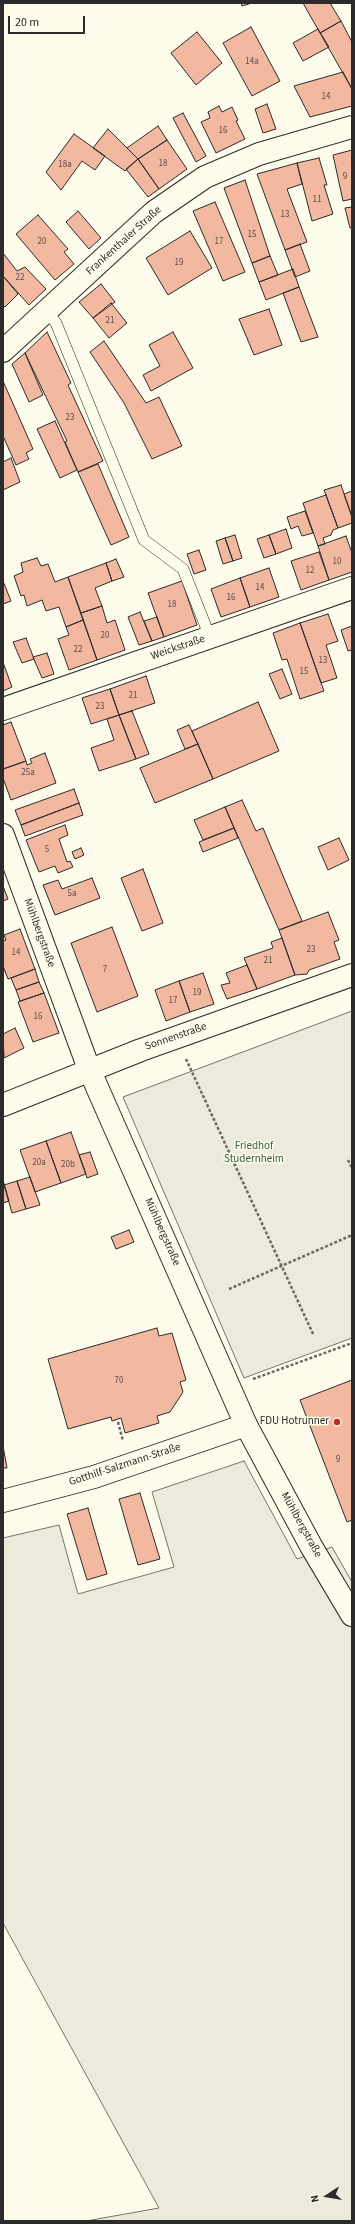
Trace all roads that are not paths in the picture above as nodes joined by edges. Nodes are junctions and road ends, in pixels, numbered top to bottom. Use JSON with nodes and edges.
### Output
{"nodes":[{"id":1,"x":352,"y":127,"type":"edge"},
{"id":2,"x":47,"y":311,"type":"junction"},
{"id":3,"x":3,"y":351,"type":"edge"},
{"id":4,"x":352,"y":588,"type":"edge"},
{"id":5,"x":210,"y":637,"type":"junction"},
{"id":6,"x":3,"y":709,"type":"edge"},
{"id":7,"x":3,"y":835,"type":"edge"},
{"id":8,"x":352,"y":975,"type":"edge"},
{"id":9,"x":89,"y":1069,"type":"junction"},
{"id":10,"x":3,"y":1105,"type":"edge"},
{"id":11,"x":246,"y":1425,"type":"junction"},
{"id":12,"x":3,"y":1501,"type":"edge"},
{"id":13,"x":352,"y":1615,"type":"edge"}],
"edges":[{"from":1,"to":2,"type":"street","name":"Frankenthaler Straße"},
{"from":2,"to":3,"type":"street","name":"Frankenthaler Straße"},
{"from":2,"to":5,"type":"lane"},
{"from":4,"to":5,"type":"street","name":"Weickstraße"},
{"from":5,"to":6,"type":"street","name":"Weickstraße"},
{"from":7,"to":9,"type":"street","name":"Mühlbergstraße"},
{"from":8,"to":9,"type":"street","name":"Sonnenstraße"},
{"from":9,"to":10,"type":"street","name":"Sonnenstraße"},
{"from":9,"to":11,"type":"street","name":"Mühlbergstraße"},
{"from":11,"to":12,"type":"street","name":"Gotthilf-Salzmann-Straße"},
{"from":11,"to":13,"type":"street","name":"Mühlbergstraße"}]}
